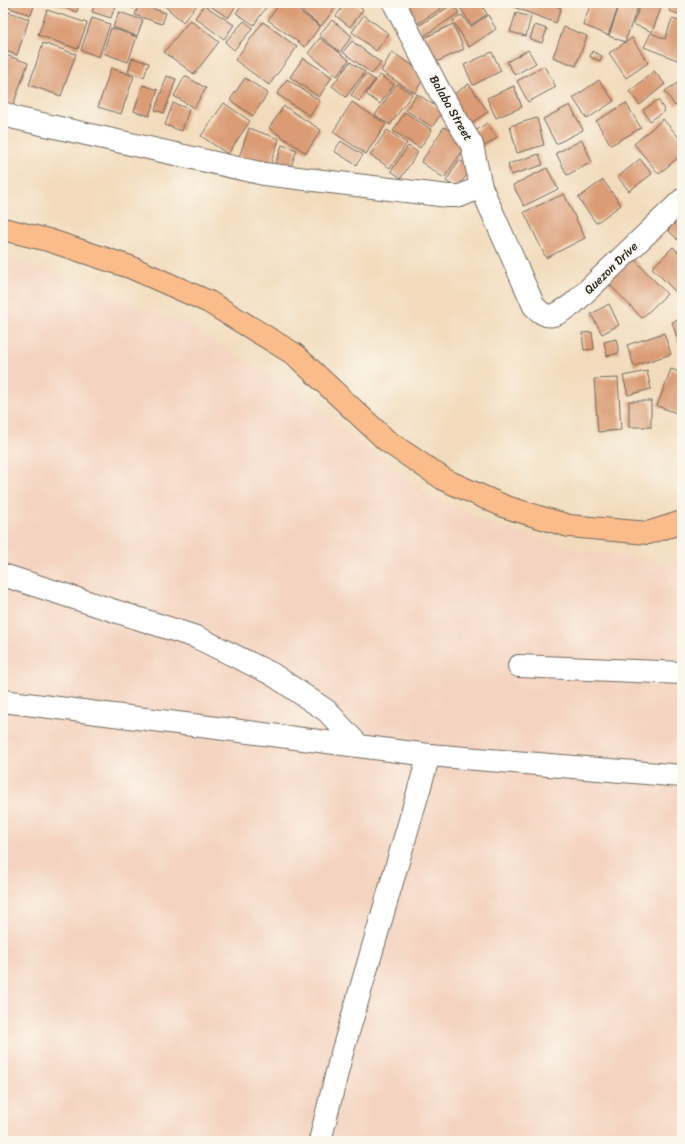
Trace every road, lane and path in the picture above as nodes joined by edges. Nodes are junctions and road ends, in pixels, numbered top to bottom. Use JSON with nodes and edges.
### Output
{"nodes":[{"id":1,"x":394,"y":3,"type":"edge"},
{"id":2,"x":3,"y":113,"type":"edge"},
{"id":3,"x":481,"y":187,"type":"junction"},
{"id":4,"x":682,"y":200,"type":"edge"},
{"id":5,"x":3,"y":229,"type":"edge"},
{"id":6,"x":534,"y":306,"type":"joint"},
{"id":7,"x":682,"y":522,"type":"edge"},
{"id":8,"x":3,"y":575,"type":"edge"},
{"id":9,"x":519,"y":666,"type":"dead end"},
{"id":10,"x":682,"y":673,"type":"edge"},
{"id":11,"x":3,"y":700,"type":"edge"},
{"id":12,"x":359,"y":746,"type":"junction"},
{"id":13,"x":429,"y":755,"type":"junction"},
{"id":14,"x":682,"y":776,"type":"edge"},
{"id":15,"x":320,"y":1141,"type":"edge"}],
"edges":[{"from":1,"to":3,"type":"street","name":"Balaba Street"},
{"from":2,"to":3,"type":"street"},
{"from":3,"to":6,"type":"street","name":"Balaba Street"},
{"from":4,"to":6,"type":"street","name":"Quezon Drive"},
{"from":5,"to":7,"type":"main road"},
{"from":8,"to":12,"type":"street"},
{"from":9,"to":10,"type":"street"},
{"from":11,"to":12,"type":"street"},
{"from":12,"to":13,"type":"street"},
{"from":13,"to":14,"type":"street"},
{"from":13,"to":15,"type":"street"}]}
